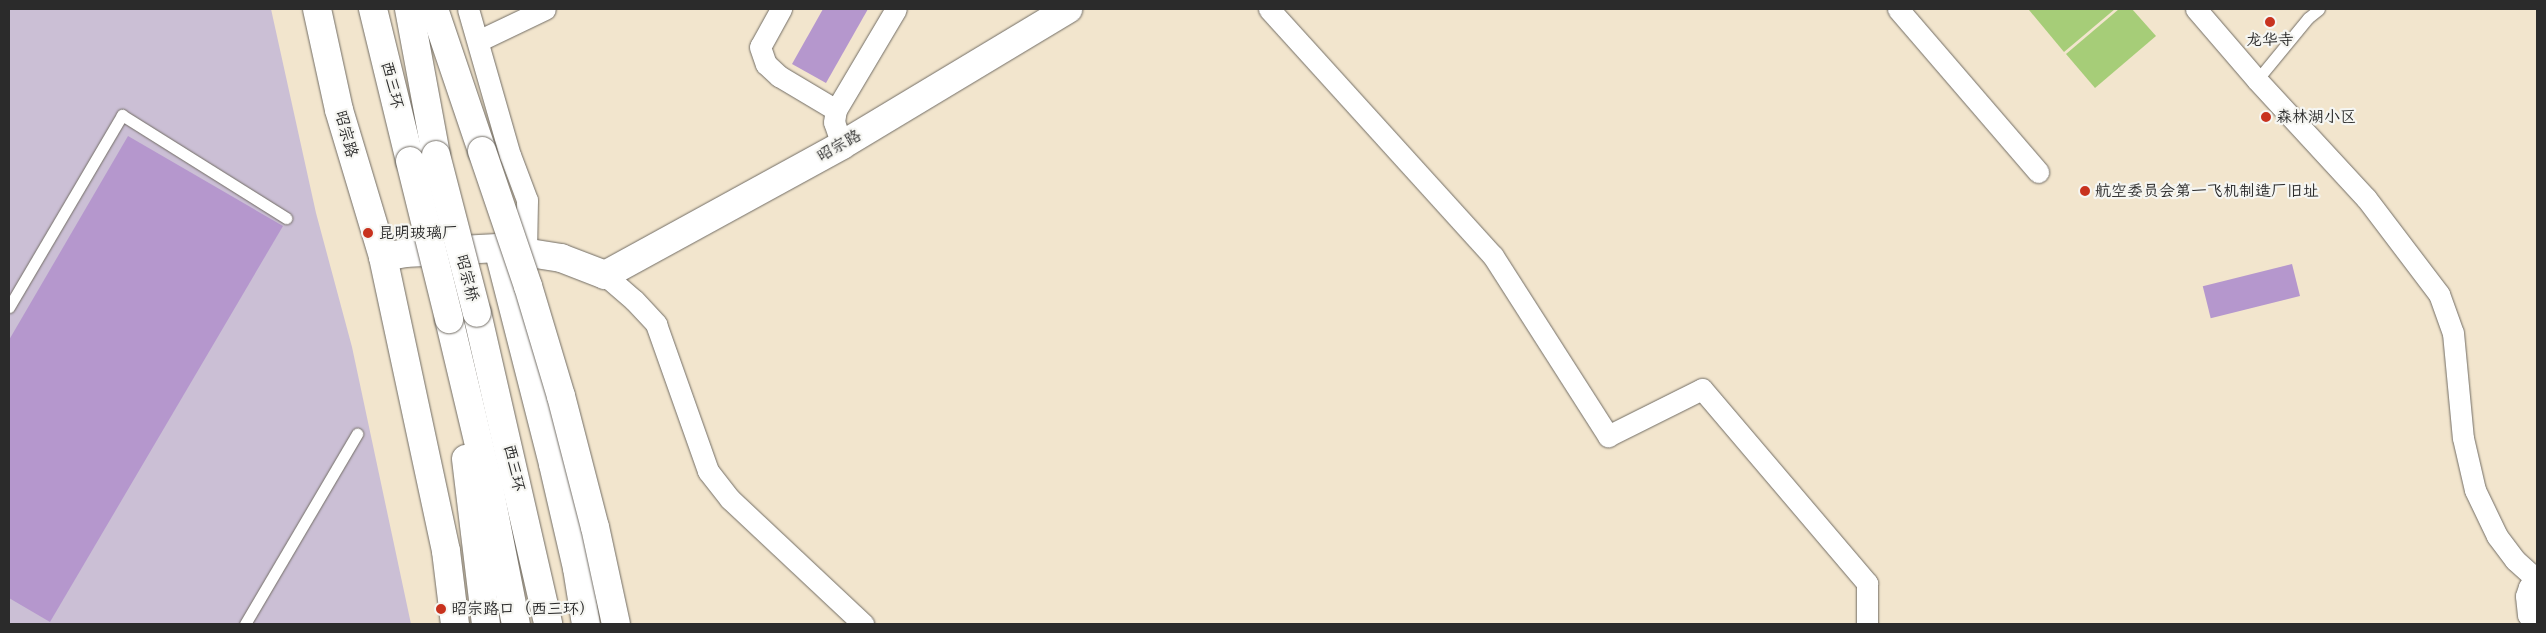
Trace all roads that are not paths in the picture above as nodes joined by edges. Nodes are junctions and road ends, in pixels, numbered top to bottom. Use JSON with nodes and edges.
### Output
{"nodes":[{"id":1,"x":317,"y":9,"type":"edge"},
{"id":2,"x":373,"y":9,"type":"edge"},
{"id":3,"x":409,"y":9,"type":"edge"},
{"id":4,"x":434,"y":9,"type":"edge"},
{"id":5,"x":468,"y":9,"type":"edge"},
{"id":6,"x":545,"y":9,"type":"edge"},
{"id":7,"x":781,"y":9,"type":"edge"},
{"id":8,"x":896,"y":9,"type":"edge"},
{"id":9,"x":1068,"y":9,"type":"edge"},
{"id":10,"x":1269,"y":9,"type":"edge"},
{"id":11,"x":1898,"y":9,"type":"edge"},
{"id":12,"x":2196,"y":9,"type":"edge"},
{"id":13,"x":2318,"y":9,"type":"edge"},
{"id":14,"x":478,"y":41,"type":"junction"},
{"id":15,"x":2257,"y":80,"type":"junction"},
{"id":16,"x":836,"y":110,"type":"junction"},
{"id":17,"x":842,"y":144,"type":"junction"},
{"id":18,"x":423,"y":158,"type":"junction"},
{"id":19,"x":2038,"y":172,"type":"dead end"},
{"id":20,"x":286,"y":218,"type":"dead end"},
{"id":21,"x":498,"y":248,"type":"junction"},
{"id":22,"x":526,"y":253,"type":"junction"},
{"id":23,"x":383,"y":257,"type":"junction"},
{"id":24,"x":605,"y":275,"type":"junction"},
{"id":25,"x":9,"y":307,"type":"edge"},
{"id":26,"x":477,"y":313,"type":"joint"},
{"id":27,"x":449,"y":319,"type":"junction"},
{"id":28,"x":357,"y":434,"type":"dead end"},
{"id":29,"x":2536,"y":579,"type":"edge"},
{"id":30,"x":244,"y":624,"type":"edge"},
{"id":31,"x":455,"y":624,"type":"edge"},
{"id":32,"x":486,"y":624,"type":"edge"},
{"id":33,"x":516,"y":624,"type":"edge"},
{"id":34,"x":548,"y":624,"type":"edge"},
{"id":35,"x":586,"y":624,"type":"edge"},
{"id":36,"x":616,"y":624,"type":"edge"},
{"id":37,"x":863,"y":624,"type":"edge"},
{"id":38,"x":1867,"y":624,"type":"edge"},
{"id":39,"x":2534,"y":624,"type":"edge"}],
"edges":[{"from":1,"to":23,"type":"main road","name":"昭宗路"},
{"from":2,"to":18,"type":"main road","name":"西三环"},
{"from":3,"to":18,"type":"main road","name":"西三环"},
{"from":4,"to":36,"type":"main road","bridge":true},
{"from":5,"to":14,"type":"street"},
{"from":6,"to":14,"type":"street"},
{"from":7,"to":16,"type":"street"},
{"from":8,"to":16,"type":"street"},
{"from":9,"to":17,"type":"main road","name":"昭宗路"},
{"from":10,"to":38,"type":"street"},
{"from":11,"to":19,"type":"street"},
{"from":12,"to":15,"type":"street"},
{"from":13,"to":15,"type":"lane"},
{"from":14,"to":22,"type":"street"},
{"from":15,"to":29,"type":"street"},
{"from":16,"to":17,"type":"street"},
{"from":17,"to":24,"type":"main road","name":"昭宗路"},
{"from":18,"to":26,"type":"main road","name":"昭宗桥","bridge":true},
{"from":18,"to":27,"type":"main road","name":"昭宗桥","bridge":true},
{"from":20,"to":25,"type":"lane"},
{"from":21,"to":22,"type":"main road"},
{"from":21,"to":23,"type":"main road"},
{"from":21,"to":35,"type":"main road"},
{"from":22,"to":24,"type":"main road"},
{"from":23,"to":31,"type":"main road","name":"昭宗路"},
{"from":24,"to":37,"type":"street"},
{"from":26,"to":34,"type":"main road","name":"西三环"},
{"from":27,"to":32,"type":"main road"},
{"from":27,"to":33,"type":"main road","name":"西三环"},
{"from":28,"to":30,"type":"lane"},
{"from":29,"to":39,"type":"street"}]}
